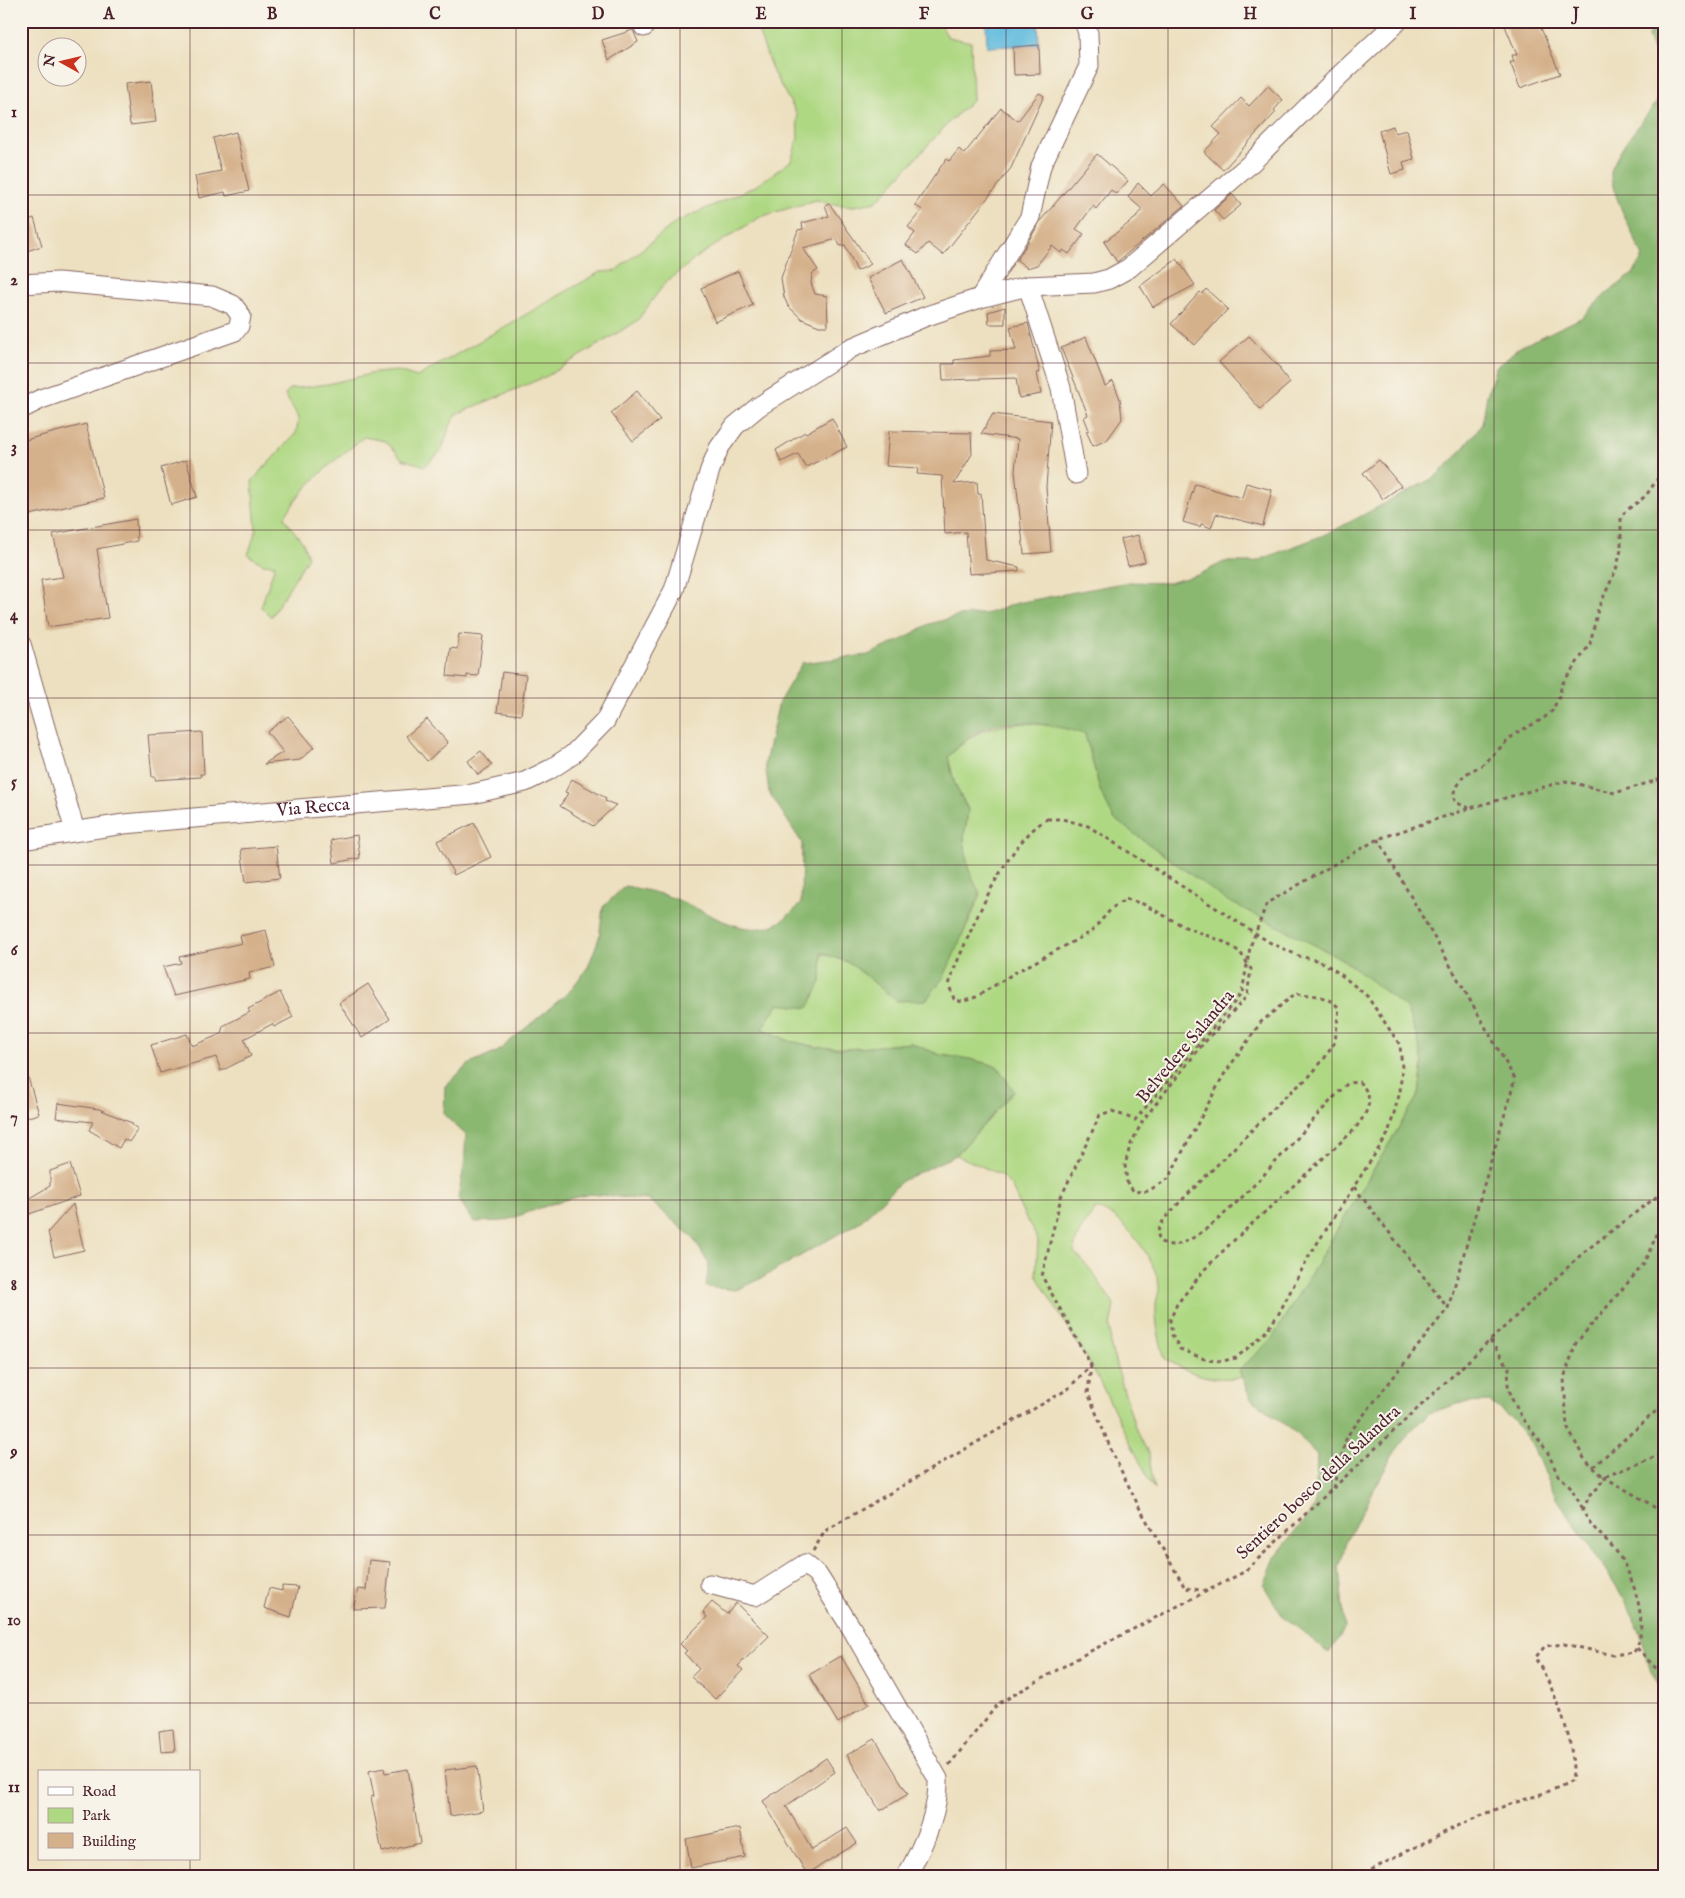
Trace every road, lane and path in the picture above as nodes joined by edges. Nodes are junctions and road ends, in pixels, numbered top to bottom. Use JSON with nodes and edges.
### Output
{"nodes":[{"id":1,"x":1084,"y":21,"type":"edge"},
{"id":2,"x":1398,"y":21,"type":"edge"},
{"id":3,"x":21,"y":284,"type":"edge"},
{"id":4,"x":1028,"y":286,"type":"junction"},
{"id":5,"x":980,"y":298,"type":"junction"},
{"id":6,"x":21,"y":409,"type":"edge"},
{"id":7,"x":1664,"y":472,"type":"edge"},
{"id":8,"x":1076,"y":474,"type":"dead end"},
{"id":9,"x":21,"y":644,"type":"edge"},
{"id":10,"x":1664,"y":778,"type":"edge"},
{"id":11,"x":1470,"y":808,"type":"junction"},
{"id":12,"x":75,"y":831,"type":"junction"},
{"id":13,"x":1378,"y":839,"type":"junction"},
{"id":14,"x":21,"y":840,"type":"edge"},
{"id":15,"x":1255,"y":934,"type":"junction"},
{"id":16,"x":1248,"y":962,"type":"junction"},
{"id":17,"x":1354,"y":1187,"type":"junction"},
{"id":18,"x":1664,"y":1191,"type":"edge"},
{"id":19,"x":1664,"y":1219,"type":"edge"},
{"id":20,"x":1448,"y":1308,"type":"junction"},
{"id":21,"x":1490,"y":1341,"type":"junction"},
{"id":22,"x":1091,"y":1365,"type":"junction"},
{"id":23,"x":1664,"y":1404,"type":"edge"},
{"id":24,"x":1664,"y":1453,"type":"edge"},
{"id":25,"x":1593,"y":1467,"type":"junction"},
{"id":26,"x":1604,"y":1477,"type":"junction"},
{"id":27,"x":1333,"y":1489,"type":"junction"},
{"id":28,"x":1583,"y":1510,"type":"junction"},
{"id":29,"x":1664,"y":1515,"type":"edge"},
{"id":30,"x":805,"y":1564,"type":"junction"},
{"id":31,"x":710,"y":1584,"type":"dead end"},
{"id":32,"x":1208,"y":1591,"type":"junction"},
{"id":33,"x":1637,"y":1648,"type":"junction"},
{"id":34,"x":1664,"y":1677,"type":"edge"},
{"id":35,"x":938,"y":1779,"type":"junction"},
{"id":36,"x":906,"y":1877,"type":"edge"},
{"id":37,"x":1357,"y":1877,"type":"edge"}],
"edges":[{"from":1,"to":5,"type":"street"},
{"from":2,"to":4,"type":"street","name":"Via Recca"},
{"from":3,"to":6,"type":"street"},
{"from":4,"to":5,"type":"street","name":"Via Recca"},
{"from":4,"to":8,"type":"street"},
{"from":5,"to":12,"type":"street","name":"Via Recca"},
{"from":7,"to":11,"type":"path"},
{"from":9,"to":12,"type":"street"},
{"from":10,"to":11,"type":"path"},
{"from":11,"to":13,"type":"path"},
{"from":12,"to":14,"type":"street","name":"Via Recca"},
{"from":13,"to":15,"type":"path"},
{"from":13,"to":20,"type":"path"},
{"from":15,"to":16,"type":"path"},
{"from":15,"to":16,"type":"path","name":"Belvedere Salandra"},
{"from":15,"to":17,"type":"path","name":"Belvedere Salandra"},
{"from":16,"to":17,"type":"path","name":"Belvedere Salandra"},
{"from":16,"to":22,"type":"path"},
{"from":17,"to":20,"type":"path"},
{"from":18,"to":21,"type":"path","name":"Sentiero bosco della Salandra"},
{"from":19,"to":25,"type":"path"},
{"from":20,"to":27,"type":"path"},
{"from":21,"to":27,"type":"path","name":"Sentiero bosco della Salandra"},
{"from":21,"to":28,"type":"path"},
{"from":22,"to":30,"type":"path"},
{"from":22,"to":32,"type":"path"},
{"from":23,"to":25,"type":"path"},
{"from":24,"to":26,"type":"path"},
{"from":25,"to":26,"type":"path"},
{"from":26,"to":28,"type":"path"},
{"from":26,"to":29,"type":"path"},
{"from":27,"to":32,"type":"path","name":"Sentiero bosco della Salandra"},
{"from":28,"to":33,"type":"path"},
{"from":30,"to":31,"type":"street"},
{"from":30,"to":35,"type":"street"},
{"from":32,"to":35,"type":"path","name":"Sentiero bosco della Salandra"},
{"from":33,"to":34,"type":"path"},
{"from":33,"to":37,"type":"path"},
{"from":35,"to":36,"type":"street"}]}
